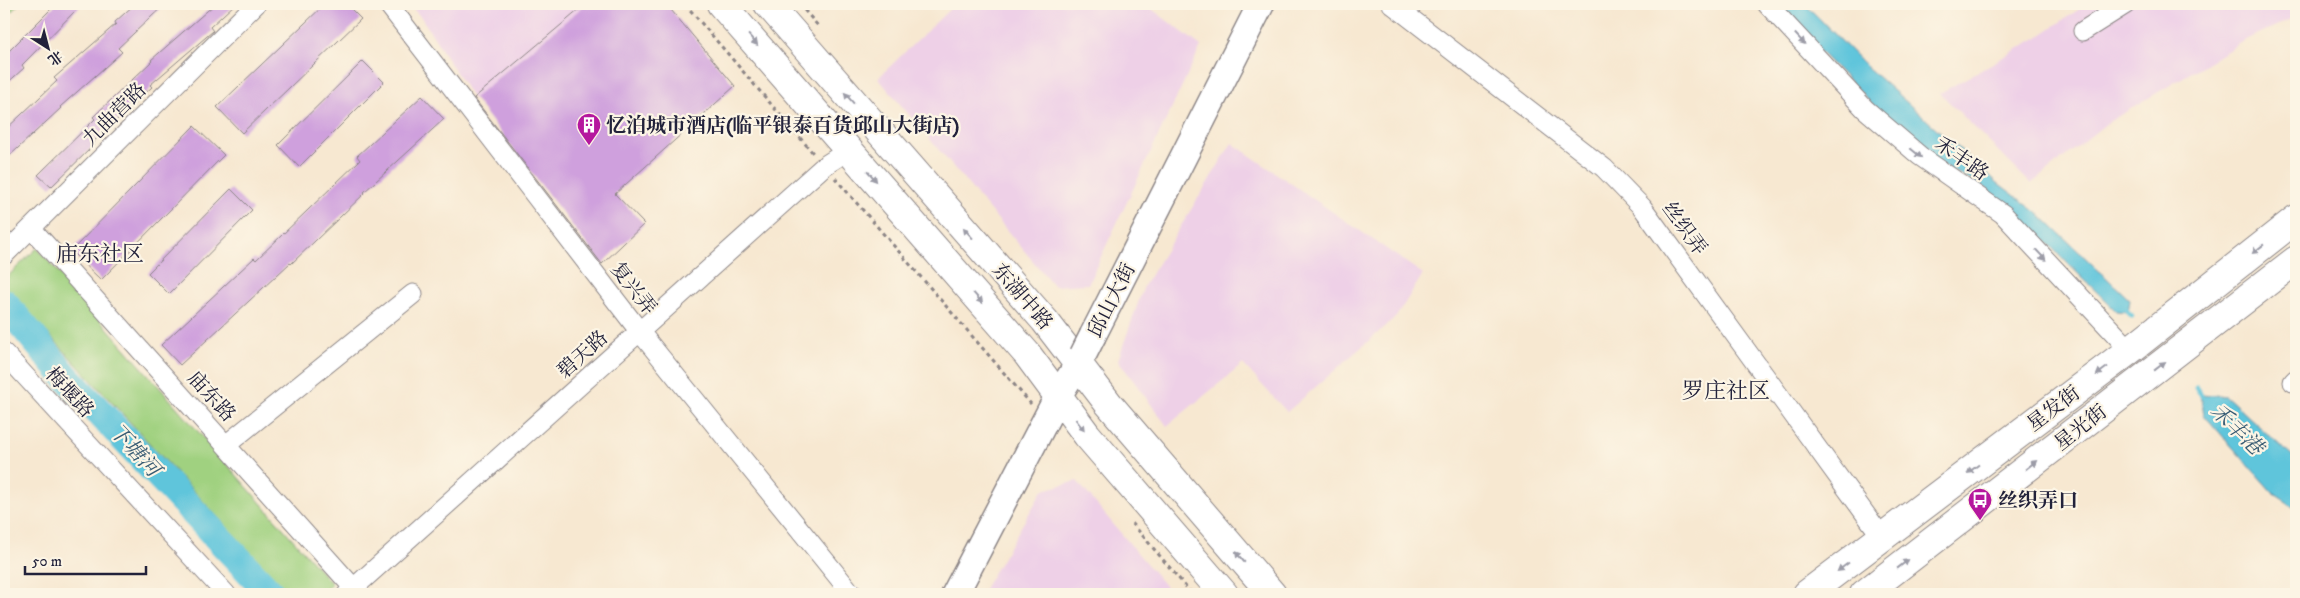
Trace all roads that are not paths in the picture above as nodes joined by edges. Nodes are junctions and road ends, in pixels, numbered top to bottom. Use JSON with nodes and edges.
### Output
{"nodes":[{"id":1,"x":256,"y":4,"type":"edge"},
{"id":2,"x":388,"y":4,"type":"edge"},
{"id":3,"x":721,"y":4,"type":"edge"},
{"id":4,"x":768,"y":4,"type":"edge"},
{"id":5,"x":1261,"y":4,"type":"edge"},
{"id":6,"x":1392,"y":4,"type":"edge"},
{"id":7,"x":1767,"y":4,"type":"edge"},
{"id":8,"x":2126,"y":4,"type":"edge"},
{"id":9,"x":2083,"y":31,"type":"dead end"},
{"id":10,"x":849,"y":150,"type":"junction"},
{"id":11,"x":2296,"y":219,"type":"edge"},
{"id":12,"x":28,"y":231,"type":"junction"},
{"id":13,"x":4,"y":255,"type":"edge"},
{"id":14,"x":2296,"y":260,"type":"edge"},
{"id":15,"x":413,"y":294,"type":"dead end"},
{"id":16,"x":640,"y":332,"type":"junction"},
{"id":17,"x":2130,"y":350,"type":"junction"},
{"id":18,"x":1085,"y":351,"type":"junction"},
{"id":19,"x":4,"y":352,"type":"edge"},
{"id":20,"x":1058,"y":396,"type":"junction"},
{"id":21,"x":226,"y":445,"type":"junction"},
{"id":22,"x":1882,"y":537,"type":"junction"},
{"id":23,"x":353,"y":592,"type":"edge"},
{"id":24,"x":226,"y":594,"type":"edge"},
{"id":25,"x":852,"y":594,"type":"edge"},
{"id":26,"x":955,"y":594,"type":"edge"},
{"id":27,"x":1224,"y":594,"type":"edge"},
{"id":28,"x":1272,"y":594,"type":"edge"},
{"id":29,"x":1808,"y":594,"type":"edge"},
{"id":30,"x":1864,"y":594,"type":"edge"}],
"edges":[{"from":1,"to":12,"type":"street","name":"九曲营路"},
{"from":2,"to":16,"type":"street","name":"复兴弄"},
{"from":3,"to":10,"type":"main road","name":"东湖中路","one_way":true},
{"from":18,"to":4,"type":"main road","name":"东湖中路","one_way":true},
{"from":5,"to":18,"type":"main road","name":"邱山大街"},
{"from":6,"to":22,"type":"street","name":"丝织弄"},
{"from":7,"to":17,"type":"street","name":"禾丰路","one_way":true},
{"from":8,"to":9,"type":"street"},
{"from":10,"to":16,"type":"street","name":"碧天路"},
{"from":10,"to":20,"type":"main road","name":"东湖中路","one_way":true},
{"from":11,"to":17,"type":"main road","name":"星发街","one_way":true},
{"from":12,"to":13,"type":"street","name":"九曲营路"},
{"from":12,"to":21,"type":"street","name":"庙东路"},
{"from":30,"to":14,"type":"main road","name":"星光街","one_way":true},
{"from":15,"to":21,"type":"street"},
{"from":16,"to":23,"type":"street","name":"碧天路"},
{"from":16,"to":25,"type":"street","name":"复兴弄"},
{"from":17,"to":22,"type":"main road","name":"星发街","one_way":true},
{"from":18,"to":20,"type":"main road","name":"邱山大街"},
{"from":28,"to":18,"type":"main road","name":"东湖中路","one_way":true},
{"from":19,"to":24,"type":"street","name":"梅堰路"},
{"from":20,"to":26,"type":"main road","name":"邱山大街"},
{"from":20,"to":27,"type":"main road","name":"东湖中路","one_way":true},
{"from":21,"to":23,"type":"street","name":"庙东路"},
{"from":22,"to":29,"type":"main road","name":"星发街","one_way":true}]}
